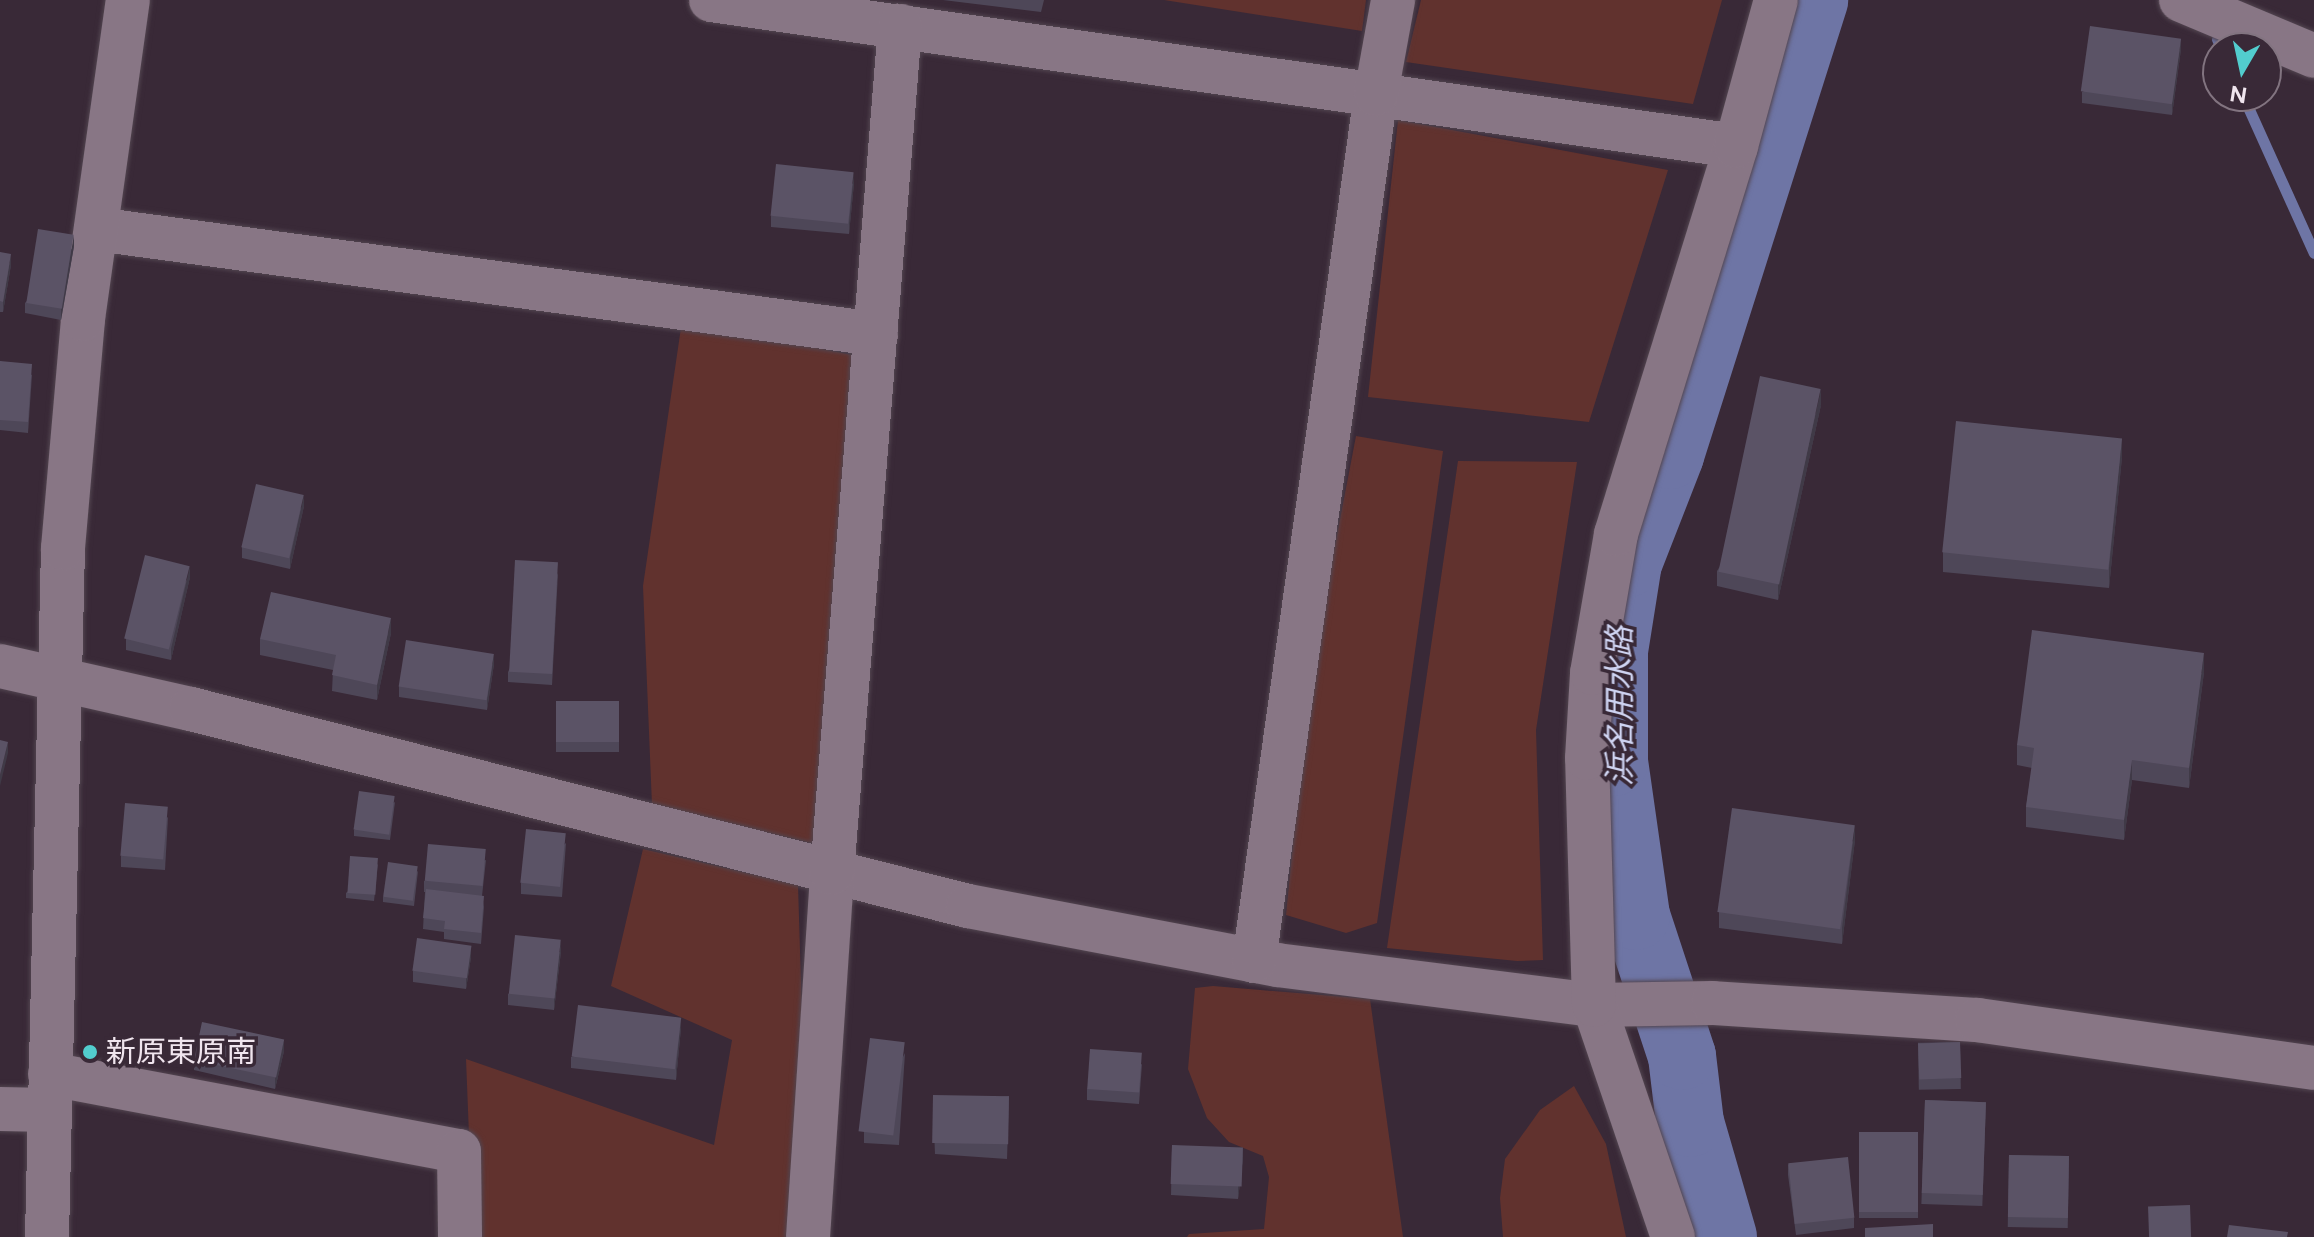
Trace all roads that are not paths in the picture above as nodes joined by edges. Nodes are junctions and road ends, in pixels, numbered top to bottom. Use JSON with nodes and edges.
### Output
{"nodes":[{"id":1,"x":128,"y":0,"type":"edge"},
{"id":2,"x":711,"y":0,"type":"edge"},
{"id":3,"x":1393,"y":0,"type":"edge"},
{"id":4,"x":1776,"y":0,"type":"edge"},
{"id":5,"x":2181,"y":0,"type":"edge"},
{"id":6,"x":2242,"y":13,"type":"edge"},
{"id":7,"x":900,"y":26,"type":"junction"},
{"id":8,"x":2314,"y":56,"type":"edge"},
{"id":9,"x":1376,"y":94,"type":"junction"},
{"id":10,"x":1736,"y":146,"type":"junction"},
{"id":11,"x":96,"y":229,"type":"junction"},
{"id":12,"x":876,"y":334,"type":"junction"},
{"id":13,"x":0,"y":666,"type":"edge"},
{"id":14,"x":59,"y":681,"type":"junction"},
{"id":15,"x":832,"y":873,"type":"junction"},
{"id":16,"x":1254,"y":961,"type":"junction"},
{"id":17,"x":1614,"y":1005,"type":"junction"},
{"id":18,"x":2314,"y":1068,"type":"edge"},
{"id":19,"x":50,"y":1092,"type":"junction"},
{"id":20,"x":0,"y":1109,"type":"edge"},
{"id":21,"x":47,"y":1237,"type":"edge"},
{"id":22,"x":460,"y":1237,"type":"edge"},
{"id":23,"x":808,"y":1237,"type":"edge"},
{"id":24,"x":1673,"y":1237,"type":"edge"}],
"edges":[{"from":1,"to":11,"type":"street"},
{"from":2,"to":7,"type":"street"},
{"from":3,"to":9,"type":"street"},
{"from":4,"to":10,"type":"street"},
{"from":5,"to":6,"type":"street"},
{"from":6,"to":8,"type":"street"},
{"from":7,"to":9,"type":"street"},
{"from":7,"to":12,"type":"street"},
{"from":9,"to":10,"type":"street"},
{"from":9,"to":16,"type":"street"},
{"from":10,"to":17,"type":"street"},
{"from":11,"to":12,"type":"street"},
{"from":11,"to":14,"type":"street"},
{"from":12,"to":15,"type":"street"},
{"from":13,"to":14,"type":"street"},
{"from":14,"to":15,"type":"street"},
{"from":14,"to":19,"type":"street"},
{"from":15,"to":16,"type":"street"},
{"from":15,"to":23,"type":"street"},
{"from":16,"to":17,"type":"street"},
{"from":17,"to":18,"type":"street"},
{"from":17,"to":24,"type":"street"},
{"from":19,"to":20,"type":"street"},
{"from":19,"to":21,"type":"street"},
{"from":19,"to":22,"type":"street"}]}
